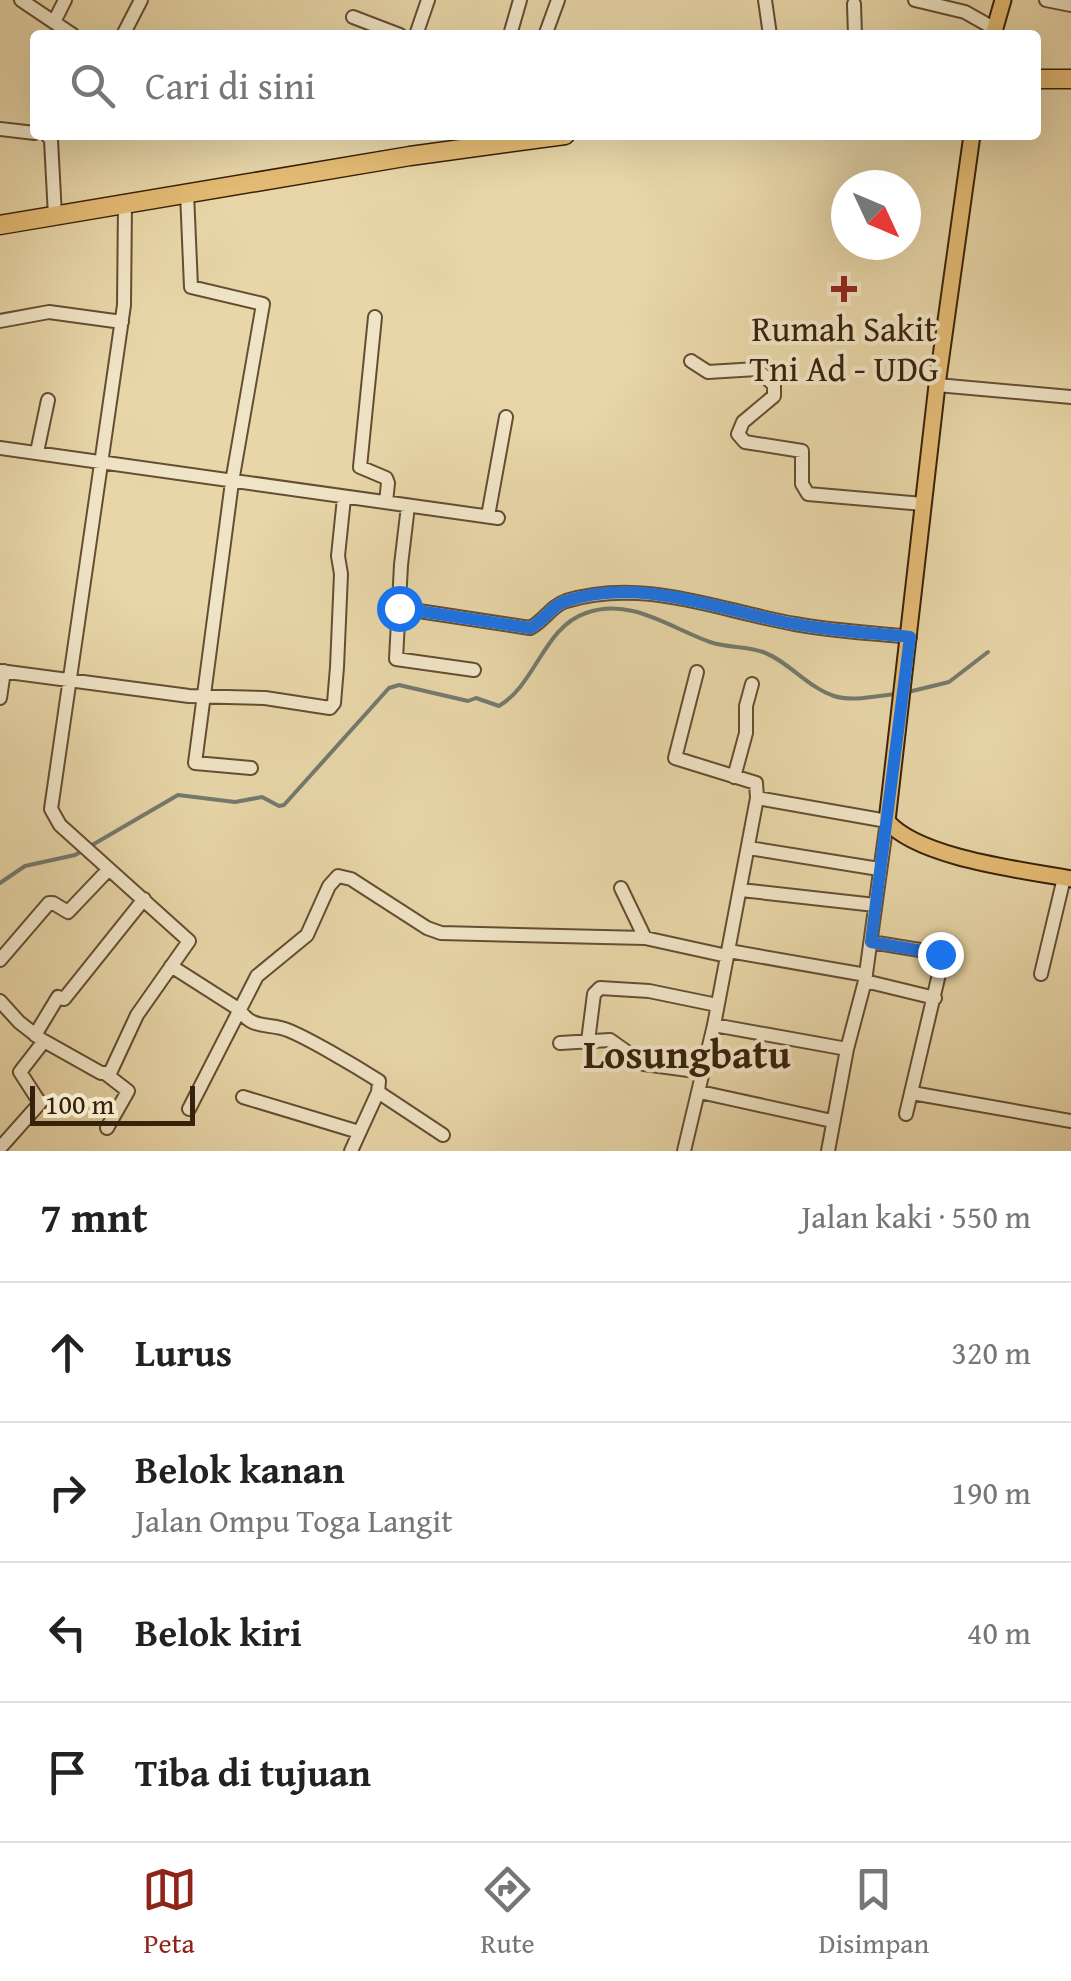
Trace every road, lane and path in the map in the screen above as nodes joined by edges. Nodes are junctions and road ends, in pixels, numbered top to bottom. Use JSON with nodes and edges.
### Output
{"nodes":[{"id":1,"x":21,"y":0,"type":"edge"},
{"id":2,"x":65,"y":0,"type":"edge"},
{"id":3,"x":141,"y":0,"type":"edge"},
{"id":4,"x":428,"y":0,"type":"edge"},
{"id":5,"x":520,"y":0,"type":"edge"},
{"id":6,"x":558,"y":0,"type":"edge"},
{"id":7,"x":765,"y":0,"type":"edge"},
{"id":8,"x":915,"y":0,"type":"edge"},
{"id":9,"x":1004,"y":0,"type":"edge"},
{"id":10,"x":1046,"y":0,"type":"edge"},
{"id":11,"x":854,"y":4,"type":"dead end"},
{"id":12,"x":1071,"y":4,"type":"edge"},
{"id":13,"x":353,"y":17,"type":"dead end"},
{"id":14,"x":54,"y":22,"type":"junction"},
{"id":15,"x":66,"y":30,"type":"edge"},
{"id":16,"x":126,"y":30,"type":"edge"},
{"id":17,"x":387,"y":30,"type":"edge"},
{"id":18,"x":418,"y":30,"type":"edge"},
{"id":19,"x":511,"y":30,"type":"edge"},
{"id":20,"x":547,"y":30,"type":"edge"},
{"id":21,"x":769,"y":30,"type":"edge"},
{"id":22,"x":855,"y":30,"type":"edge"},
{"id":23,"x":991,"y":30,"type":"edge"},
{"id":24,"x":995,"y":30,"type":"edge"},
{"id":25,"x":1071,"y":79,"type":"edge"},
{"id":26,"x":1041,"y":80,"type":"edge"},
{"id":27,"x":0,"y":129,"type":"edge"},
{"id":28,"x":30,"y":132,"type":"edge"},
{"id":29,"x":51,"y":140,"type":"edge"},
{"id":30,"x":495,"y":140,"type":"edge"},
{"id":31,"x":971,"y":140,"type":"edge"},
{"id":32,"x":467,"y":142,"type":"edge"},
{"id":33,"x":186,"y":192,"type":"junction"},
{"id":34,"x":126,"y":202,"type":"junction"},
{"id":35,"x":55,"y":216,"type":"junction"},
{"id":36,"x":0,"y":226,"type":"edge"},
{"id":37,"x":375,"y":317,"type":"dead end"},
{"id":38,"x":0,"y":321,"type":"edge"},
{"id":39,"x":122,"y":322,"type":"junction"},
{"id":40,"x":691,"y":361,"type":"dead end"},
{"id":41,"x":937,"y":385,"type":"junction"},
{"id":42,"x":1071,"y":397,"type":"edge"},
{"id":43,"x":48,"y":400,"type":"dead end"},
{"id":44,"x":506,"y":416,"type":"dead end"},
{"id":45,"x":0,"y":448,"type":"edge"},
{"id":46,"x":38,"y":452,"type":"junction"},
{"id":47,"x":103,"y":462,"type":"junction"},
{"id":48,"x":232,"y":482,"type":"junction"},
{"id":49,"x":344,"y":498,"type":"junction"},
{"id":50,"x":386,"y":502,"type":"junction"},
{"id":51,"x":923,"y":504,"type":"junction"},
{"id":52,"x":408,"y":506,"type":"junction"},
{"id":53,"x":399,"y":608,"type":"junction"},
{"id":54,"x":910,"y":637,"type":"junction"},
{"id":55,"x":474,"y":670,"type":"dead end"},
{"id":56,"x":2,"y":671,"type":"edge"},
{"id":57,"x":697,"y":672,"type":"dead end"},
{"id":58,"x":69,"y":681,"type":"junction"},
{"id":59,"x":752,"y":684,"type":"dead end"},
{"id":60,"x":205,"y":697,"type":"junction"},
{"id":61,"x":0,"y":698,"type":"edge"},
{"id":62,"x":251,"y":768,"type":"dead end"},
{"id":63,"x":734,"y":776,"type":"junction"},
{"id":64,"x":757,"y":798,"type":"junction"},
{"id":65,"x":887,"y":821,"type":"junction"},
{"id":66,"x":749,"y":848,"type":"junction"},
{"id":67,"x":878,"y":868,"type":"junction"},
{"id":68,"x":109,"y":869,"type":"junction"},
{"id":69,"x":1068,"y":878,"type":"edge"},
{"id":70,"x":621,"y":888,"type":"dead end"},
{"id":71,"x":742,"y":890,"type":"junction"},
{"id":72,"x":144,"y":899,"type":"junction"},
{"id":73,"x":875,"y":905,"type":"junction"},
{"id":74,"x":645,"y":938,"type":"junction"},
{"id":75,"x":871,"y":942,"type":"junction"},
{"id":76,"x":728,"y":954,"type":"junction"},
{"id":77,"x":0,"y":960,"type":"edge"},
{"id":78,"x":172,"y":966,"type":"junction"},
{"id":79,"x":1040,"y":974,"type":"dead end"},
{"id":80,"x":866,"y":978,"type":"junction"},
{"id":81,"x":936,"y":998,"type":"junction"},
{"id":82,"x":0,"y":1001,"type":"edge"},
{"id":83,"x":718,"y":1005,"type":"junction"},
{"id":84,"x":240,"y":1010,"type":"junction"},
{"id":85,"x":714,"y":1025,"type":"junction"},
{"id":86,"x":40,"y":1038,"type":"junction"},
{"id":87,"x":588,"y":1040,"type":"junction"},
{"id":88,"x":560,"y":1042,"type":"dead end"},
{"id":89,"x":847,"y":1049,"type":"junction"},
{"id":90,"x":703,"y":1072,"type":"junction"},
{"id":91,"x":106,"y":1074,"type":"junction"},
{"id":92,"x":378,"y":1092,"type":"junction"},
{"id":93,"x":700,"y":1092,"type":"junction"},
{"id":94,"x":912,"y":1093,"type":"junction"},
{"id":95,"x":244,"y":1097,"type":"dead end"},
{"id":96,"x":189,"y":1108,"type":"dead end"},
{"id":97,"x":906,"y":1114,"type":"dead end"},
{"id":98,"x":832,"y":1121,"type":"junction"},
{"id":99,"x":1071,"y":1122,"type":"edge"},
{"id":100,"x":107,"y":1128,"type":"dead end"},
{"id":101,"x":359,"y":1132,"type":"junction"},
{"id":102,"x":442,"y":1134,"type":"dead end"},
{"id":103,"x":2,"y":1141,"type":"edge"},
{"id":104,"x":351,"y":1151,"type":"edge"},
{"id":105,"x":684,"y":1151,"type":"edge"},
{"id":106,"x":828,"y":1151,"type":"edge"}],
"edges":[{"from":1,"to":14,"type":"street"},
{"from":2,"to":14,"type":"street"},
{"from":3,"to":16,"type":"street"},
{"from":4,"to":18,"type":"street"},
{"from":5,"to":19,"type":"street"},
{"from":6,"to":20,"type":"street"},
{"from":7,"to":21,"type":"street"},
{"from":8,"to":23,"type":"street"},
{"from":9,"to":24,"type":"main road"},
{"from":10,"to":12,"type":"street"},
{"from":11,"to":22,"type":"street"},
{"from":13,"to":17,"type":"street"},
{"from":14,"to":15,"type":"street"},
{"from":25,"to":26,"type":"highway"},
{"from":27,"to":28,"type":"street"},
{"from":29,"to":35,"type":"street"},
{"from":30,"to":32,"type":"highway"},
{"from":31,"to":41,"type":"main road"},
{"from":32,"to":33,"type":"highway"},
{"from":33,"to":34,"type":"highway"},
{"from":33,"to":48,"type":"street"},
{"from":34,"to":35,"type":"highway"},
{"from":34,"to":39,"type":"street"},
{"from":35,"to":36,"type":"highway"},
{"from":37,"to":50,"type":"street"},
{"from":38,"to":39,"type":"street"},
{"from":39,"to":47,"type":"street"},
{"from":40,"to":51,"type":"street"},
{"from":41,"to":42,"type":"street"},
{"from":41,"to":51,"type":"main road"},
{"from":43,"to":46,"type":"street"},
{"from":44,"to":52,"type":"street"},
{"from":45,"to":46,"type":"street"},
{"from":46,"to":47,"type":"street"},
{"from":47,"to":48,"type":"street"},
{"from":47,"to":58,"type":"street"},
{"from":48,"to":49,"type":"street"},
{"from":48,"to":60,"type":"street"},
{"from":49,"to":50,"type":"street"},
{"from":49,"to":60,"type":"street"},
{"from":50,"to":52,"type":"street"},
{"from":51,"to":54,"type":"main road"},
{"from":52,"to":53,"type":"street"},
{"from":53,"to":54,"type":"street"},
{"from":53,"to":55,"type":"street"},
{"from":54,"to":65,"type":"main road"},
{"from":56,"to":58,"type":"street"},
{"from":56,"to":61,"type":"street"},
{"from":57,"to":63,"type":"street"},
{"from":58,"to":60,"type":"street"},
{"from":58,"to":68,"type":"street"},
{"from":59,"to":63,"type":"street"},
{"from":60,"to":62,"type":"street"},
{"from":63,"to":64,"type":"street"},
{"from":64,"to":65,"type":"street"},
{"from":64,"to":66,"type":"street"},
{"from":65,"to":67,"type":"street"},
{"from":65,"to":69,"type":"main road"},
{"from":66,"to":67,"type":"street"},
{"from":66,"to":71,"type":"street"},
{"from":67,"to":73,"type":"street"},
{"from":68,"to":72,"type":"street"},
{"from":68,"to":77,"type":"street"},
{"from":69,"to":79,"type":"street"},
{"from":70,"to":74,"type":"street"},
{"from":71,"to":73,"type":"street"},
{"from":71,"to":76,"type":"street"},
{"from":72,"to":78,"type":"street"},
{"from":72,"to":86,"type":"street"},
{"from":73,"to":75,"type":"street"},
{"from":74,"to":76,"type":"street"},
{"from":74,"to":84,"type":"street"},
{"from":75,"to":80,"type":"street"},
{"from":75,"to":81,"type":"street"},
{"from":76,"to":80,"type":"street"},
{"from":76,"to":83,"type":"street"},
{"from":78,"to":84,"type":"street"},
{"from":78,"to":91,"type":"street"},
{"from":80,"to":81,"type":"street"},
{"from":80,"to":89,"type":"street"},
{"from":81,"to":94,"type":"street"},
{"from":82,"to":86,"type":"street"},
{"from":83,"to":85,"type":"street"},
{"from":83,"to":87,"type":"street"},
{"from":84,"to":92,"type":"street"},
{"from":84,"to":96,"type":"street"},
{"from":85,"to":89,"type":"street"},
{"from":85,"to":90,"type":"street"},
{"from":86,"to":91,"type":"street"},
{"from":86,"to":103,"type":"street"},
{"from":87,"to":88,"type":"street"},
{"from":87,"to":90,"type":"street"},
{"from":89,"to":98,"type":"street"},
{"from":90,"to":93,"type":"street"},
{"from":91,"to":100,"type":"street"},
{"from":92,"to":101,"type":"street"},
{"from":92,"to":102,"type":"street"},
{"from":93,"to":98,"type":"street"},
{"from":93,"to":105,"type":"street"},
{"from":94,"to":97,"type":"street"},
{"from":94,"to":99,"type":"street"},
{"from":95,"to":101,"type":"street"},
{"from":98,"to":106,"type":"street"},
{"from":101,"to":104,"type":"street"}]}
